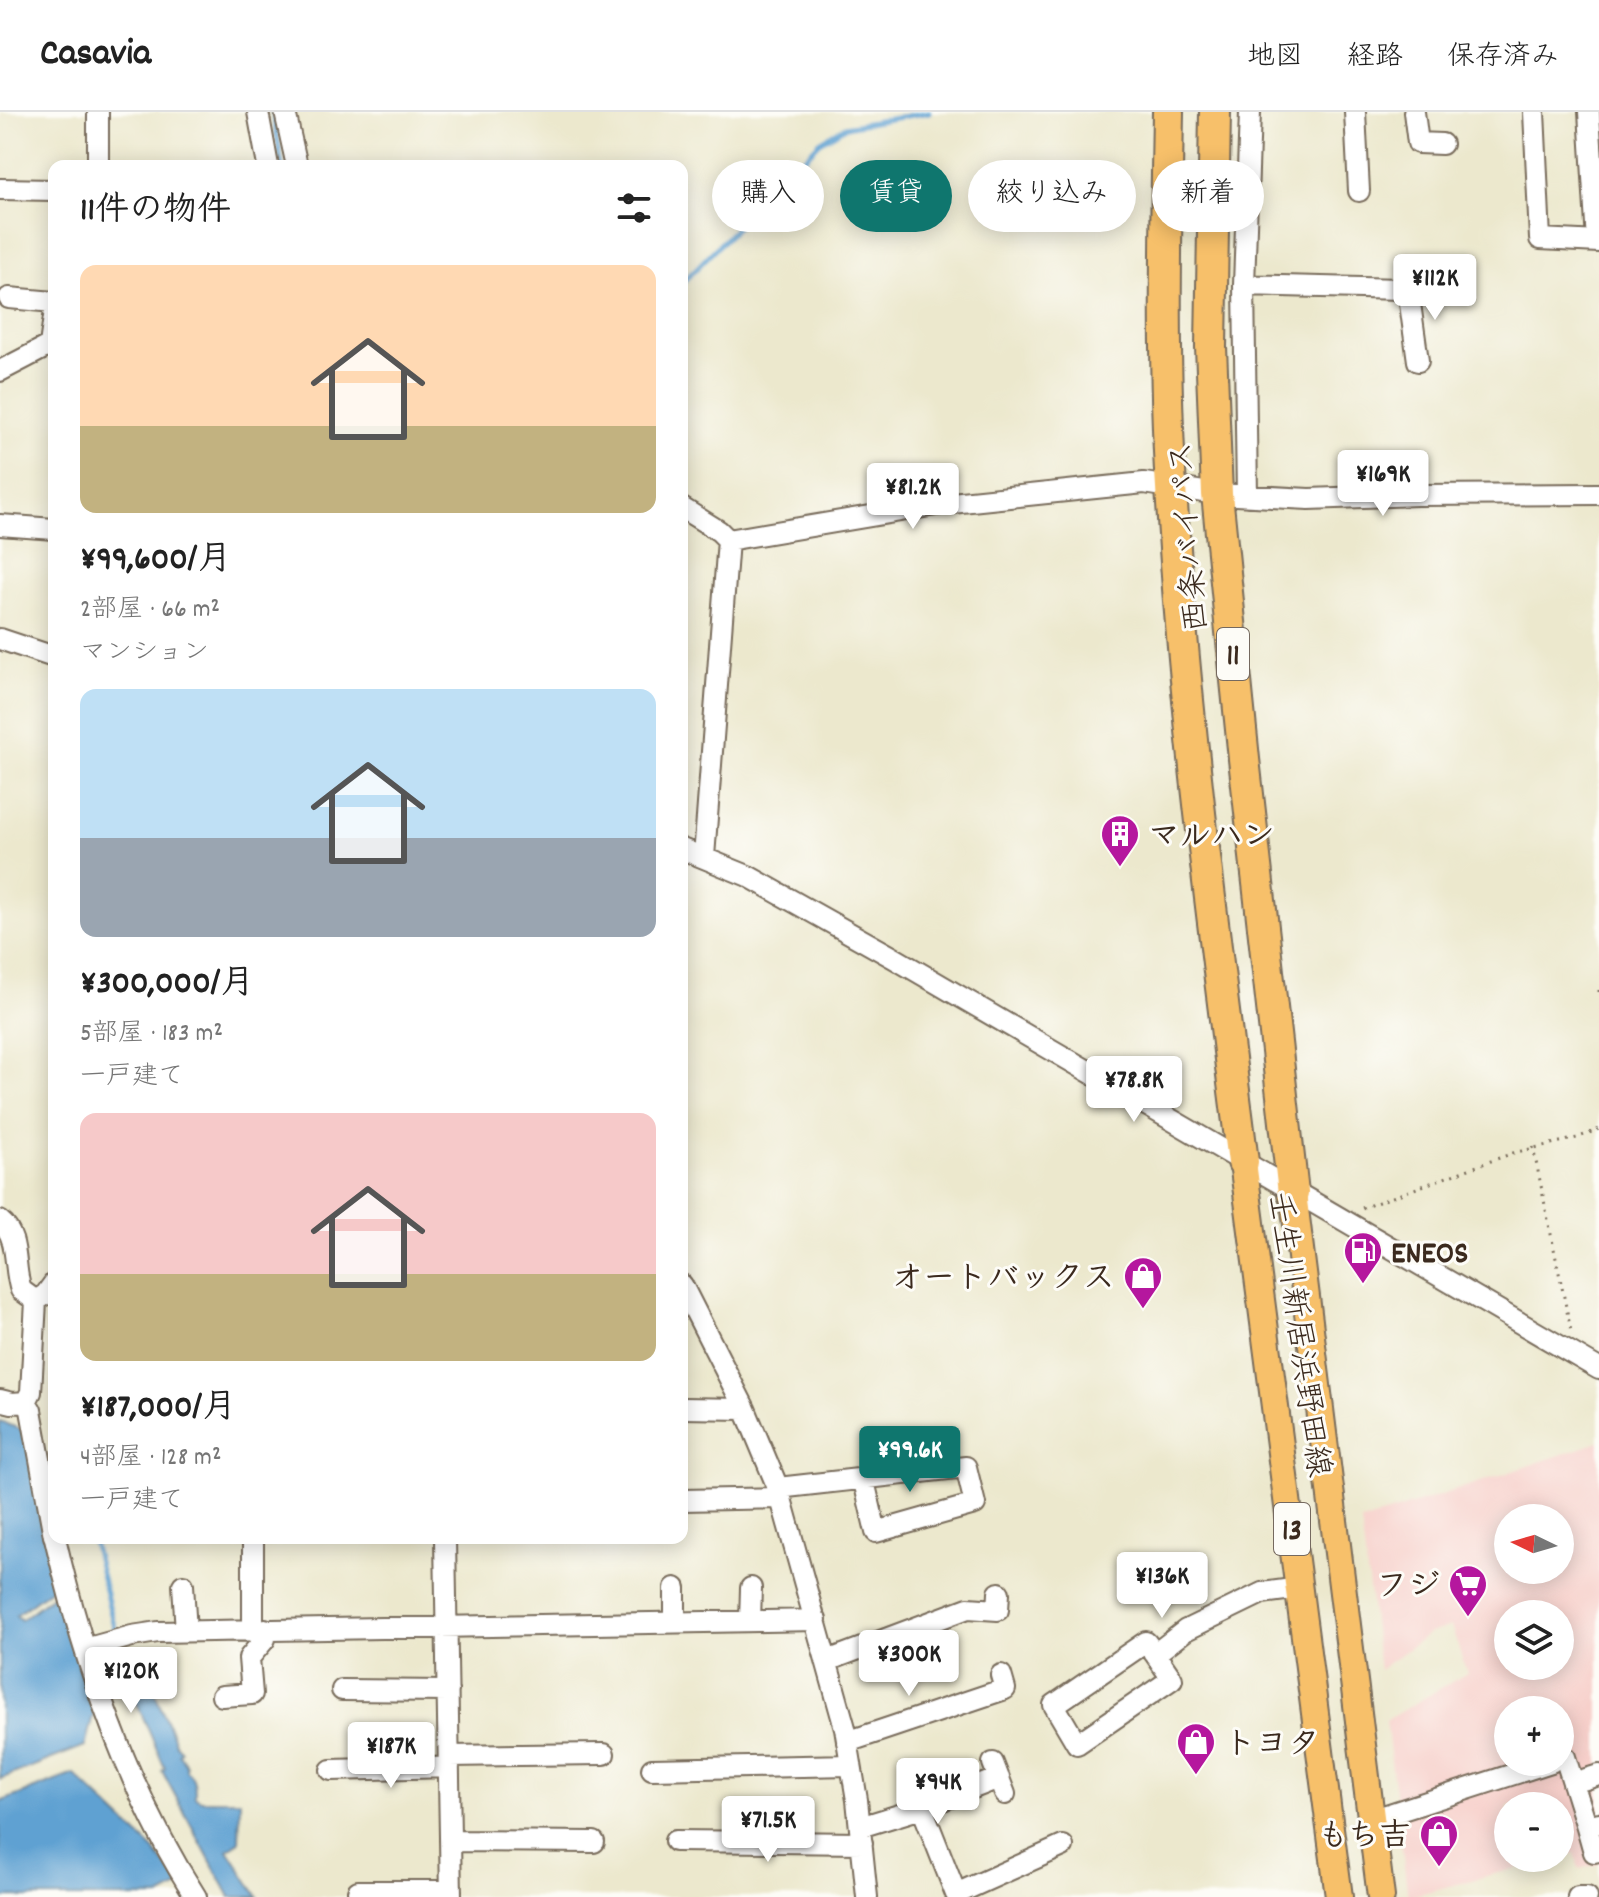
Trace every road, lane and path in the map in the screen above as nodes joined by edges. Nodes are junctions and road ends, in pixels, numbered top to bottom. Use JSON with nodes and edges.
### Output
{"nodes":[{"id":1,"x":98,"y":112,"type":"edge"},
{"id":2,"x":258,"y":112,"type":"edge"},
{"id":3,"x":285,"y":112,"type":"edge"},
{"id":4,"x":1168,"y":112,"type":"edge"},
{"id":5,"x":1215,"y":112,"type":"edge"},
{"id":6,"x":1250,"y":112,"type":"edge"},
{"id":7,"x":1355,"y":112,"type":"edge"},
{"id":8,"x":1414,"y":112,"type":"edge"},
{"id":9,"x":1534,"y":112,"type":"edge"},
{"id":10,"x":1589,"y":112,"type":"edge"},
{"id":11,"x":1442,"y":144,"type":"dead end"},
{"id":12,"x":98,"y":160,"type":"edge"},
{"id":13,"x":267,"y":160,"type":"edge"},
{"id":14,"x":296,"y":160,"type":"edge"},
{"id":15,"x":0,"y":189,"type":"edge"},
{"id":16,"x":48,"y":190,"type":"edge"},
{"id":17,"x":1359,"y":191,"type":"dead end"},
{"id":18,"x":1598,"y":242,"type":"edge"},
{"id":19,"x":1244,"y":285,"type":"junction"},
{"id":20,"x":1408,"y":289,"type":"junction"},
{"id":21,"x":1442,"y":290,"type":"dead end"},
{"id":22,"x":9,"y":298,"type":"dead end"},
{"id":23,"x":48,"y":301,"type":"edge"},
{"id":24,"x":48,"y":347,"type":"edge"},
{"id":25,"x":1418,"y":361,"type":"dead end"},
{"id":26,"x":0,"y":371,"type":"edge"},
{"id":27,"x":1171,"y":487,"type":"junction"},
{"id":28,"x":1599,"y":494,"type":"edge"},
{"id":29,"x":1232,"y":495,"type":"junction"},
{"id":30,"x":688,"y":512,"type":"edge"},
{"id":31,"x":0,"y":525,"type":"edge"},
{"id":32,"x":48,"y":529,"type":"edge"},
{"id":33,"x":728,"y":540,"type":"junction"},
{"id":34,"x":0,"y":639,"type":"edge"},
{"id":35,"x":48,"y":655,"type":"edge"},
{"id":36,"x":688,"y":851,"type":"edge"},
{"id":37,"x":704,"y":857,"type":"junction"},
{"id":38,"x":1599,"y":1129,"type":"edge"},
{"id":39,"x":1533,"y":1147,"type":"junction"},
{"id":40,"x":1243,"y":1162,"type":"junction"},
{"id":41,"x":1293,"y":1193,"type":"junction"},
{"id":42,"x":0,"y":1221,"type":"edge"},
{"id":43,"x":1347,"y":1222,"type":"junction"},
{"id":44,"x":48,"y":1291,"type":"edge"},
{"id":45,"x":688,"y":1297,"type":"edge"},
{"id":46,"x":36,"y":1301,"type":"junction"},
{"id":47,"x":1565,"y":1349,"type":"junction"},
{"id":48,"x":1599,"y":1369,"type":"edge"},
{"id":49,"x":0,"y":1400,"type":"edge"},
{"id":50,"x":26,"y":1402,"type":"junction"},
{"id":51,"x":688,"y":1408,"type":"edge"},
{"id":52,"x":745,"y":1409,"type":"junction"},
{"id":53,"x":863,"y":1477,"type":"junction"},
{"id":54,"x":779,"y":1493,"type":"junction"},
{"id":55,"x":688,"y":1500,"type":"edge"},
{"id":56,"x":48,"y":1504,"type":"edge"},
{"id":57,"x":56,"y":1544,"type":"edge"},
{"id":58,"x":253,"y":1544,"type":"edge"},
{"id":59,"x":445,"y":1544,"type":"edge"},
{"id":60,"x":183,"y":1585,"type":"dead end"},
{"id":61,"x":675,"y":1588,"type":"dead end"},
{"id":62,"x":751,"y":1588,"type":"dead end"},
{"id":63,"x":1300,"y":1588,"type":"junction"},
{"id":64,"x":999,"y":1593,"type":"dead end"},
{"id":65,"x":816,"y":1620,"type":"junction"},
{"id":66,"x":750,"y":1621,"type":"junction"},
{"id":67,"x":675,"y":1622,"type":"junction"},
{"id":68,"x":447,"y":1626,"type":"junction"},
{"id":69,"x":259,"y":1630,"type":"junction"},
{"id":70,"x":186,"y":1631,"type":"junction"},
{"id":71,"x":85,"y":1649,"type":"junction"},
{"id":72,"x":1155,"y":1654,"type":"junction"},
{"id":73,"x":827,"y":1661,"type":"junction"},
{"id":74,"x":1001,"y":1675,"type":"dead end"},
{"id":75,"x":342,"y":1690,"type":"dead end"},
{"id":76,"x":448,"y":1691,"type":"junction"},
{"id":77,"x":222,"y":1696,"type":"dead end"},
{"id":78,"x":847,"y":1742,"type":"junction"},
{"id":79,"x":604,"y":1754,"type":"dead end"},
{"id":80,"x":449,"y":1762,"type":"junction"},
{"id":81,"x":851,"y":1765,"type":"junction"},
{"id":82,"x":652,"y":1769,"type":"dead end"},
{"id":83,"x":331,"y":1770,"type":"dead end"},
{"id":84,"x":1599,"y":1775,"type":"edge"},
{"id":85,"x":1508,"y":1776,"type":"edge"},
{"id":86,"x":1571,"y":1776,"type":"edge"},
{"id":87,"x":999,"y":1778,"type":"dead end"},
{"id":88,"x":1573,"y":1783,"type":"junction"},
{"id":89,"x":922,"y":1808,"type":"junction"},
{"id":90,"x":1371,"y":1820,"type":"junction"},
{"id":91,"x":1593,"y":1825,"type":"edge"},
{"id":92,"x":861,"y":1835,"type":"junction"},
{"id":93,"x":450,"y":1841,"type":"junction"},
{"id":94,"x":675,"y":1841,"type":"dead end"},
{"id":95,"x":594,"y":1842,"type":"dead end"},
{"id":96,"x":1063,"y":1846,"type":"dead end"},
{"id":97,"x":1599,"y":1851,"type":"edge"},
{"id":98,"x":358,"y":1891,"type":"dead end"},
{"id":99,"x":451,"y":1894,"type":"edge"},
{"id":100,"x":196,"y":1897,"type":"edge"},
{"id":101,"x":867,"y":1897,"type":"edge"},
{"id":102,"x":1339,"y":1897,"type":"edge"},
{"id":103,"x":1381,"y":1897,"type":"edge"},
{"id":104,"x":1578,"y":1897,"type":"edge"},
{"id":105,"x":1587,"y":1897,"type":"edge"}],
"edges":[{"from":1,"to":12,"type":"street"},
{"from":2,"to":13,"type":"street"},
{"from":3,"to":14,"type":"street"},
{"from":4,"to":27,"type":"highway","name":"西条バイパス","number":"11"},
{"from":5,"to":29,"type":"highway","name":"西条バイパス","number":"11"},
{"from":6,"to":19,"type":"street"},
{"from":7,"to":17,"type":"street"},
{"from":8,"to":11,"type":"street"},
{"from":9,"to":18,"type":"street"},
{"from":10,"to":18,"type":"street"},
{"from":15,"to":16,"type":"street"},
{"from":19,"to":20,"type":"street"},
{"from":19,"to":29,"type":"street"},
{"from":20,"to":21,"type":"street"},
{"from":20,"to":25,"type":"street"},
{"from":22,"to":23,"type":"street"},
{"from":24,"to":26,"type":"street"},
{"from":27,"to":29,"type":"street"},
{"from":27,"to":33,"type":"street"},
{"from":27,"to":40,"type":"highway","name":"西条バイパス","number":"11"},
{"from":28,"to":29,"type":"street"},
{"from":29,"to":41,"type":"highway","name":"西条バイパス","number":"11"},
{"from":30,"to":33,"type":"street"},
{"from":31,"to":32,"type":"street"},
{"from":33,"to":37,"type":"street"},
{"from":34,"to":35,"type":"street"},
{"from":36,"to":37,"type":"street"},
{"from":37,"to":40,"type":"street"},
{"from":38,"to":39,"type":"path"},
{"from":39,"to":43,"type":"path"},
{"from":39,"to":47,"type":"path"},
{"from":40,"to":41,"type":"street"},
{"from":40,"to":63,"type":"main road","name":"壬生川新居浜野田線","number":"13"},
{"from":41,"to":43,"type":"street"},
{"from":41,"to":90,"type":"main road","name":"壬生川新居浜野田線","number":"13"},
{"from":42,"to":46,"type":"street"},
{"from":43,"to":47,"type":"street"},
{"from":44,"to":46,"type":"street"},
{"from":45,"to":52,"type":"street"},
{"from":46,"to":50,"type":"street"},
{"from":47,"to":48,"type":"street"},
{"from":49,"to":50,"type":"street"},
{"from":50,"to":56,"type":"street"},
{"from":51,"to":52,"type":"street"},
{"from":52,"to":54,"type":"street"},
{"from":53,"to":53,"type":"street"},
{"from":53,"to":54,"type":"street"},
{"from":54,"to":55,"type":"street"},
{"from":54,"to":65,"type":"street"},
{"from":57,"to":71,"type":"street"},
{"from":58,"to":69,"type":"street"},
{"from":59,"to":68,"type":"street"},
{"from":60,"to":70,"type":"street"},
{"from":61,"to":67,"type":"street"},
{"from":62,"to":66,"type":"street"},
{"from":63,"to":72,"type":"street"},
{"from":63,"to":102,"type":"main road","name":"壬生川新居浜野田線","number":"13"},
{"from":64,"to":73,"type":"street"},
{"from":65,"to":66,"type":"street"},
{"from":65,"to":73,"type":"street"},
{"from":66,"to":67,"type":"street"},
{"from":67,"to":68,"type":"street"},
{"from":68,"to":69,"type":"street"},
{"from":68,"to":76,"type":"street"},
{"from":69,"to":70,"type":"street"},
{"from":69,"to":77,"type":"street"},
{"from":70,"to":71,"type":"street"},
{"from":71,"to":100,"type":"street"},
{"from":72,"to":72,"type":"street"},
{"from":73,"to":78,"type":"street"},
{"from":74,"to":78,"type":"street"},
{"from":75,"to":76,"type":"street"},
{"from":76,"to":80,"type":"street"},
{"from":78,"to":81,"type":"street"},
{"from":79,"to":80,"type":"street"},
{"from":80,"to":83,"type":"street"},
{"from":80,"to":93,"type":"street"},
{"from":81,"to":82,"type":"street"},
{"from":81,"to":92,"type":"street"},
{"from":84,"to":88,"type":"street"},
{"from":85,"to":90,"type":"street"},
{"from":86,"to":88,"type":"street"},
{"from":87,"to":89,"type":"street"},
{"from":88,"to":91,"type":"street"},
{"from":89,"to":92,"type":"street"},
{"from":89,"to":96,"type":"street"},
{"from":90,"to":103,"type":"main road","name":"壬生川新居浜野田線","number":"13"},
{"from":91,"to":97,"type":"street"},
{"from":92,"to":94,"type":"street"},
{"from":92,"to":101,"type":"street"},
{"from":93,"to":95,"type":"street"},
{"from":93,"to":99,"type":"street"},
{"from":98,"to":99,"type":"street"},
{"from":104,"to":105,"type":"street"}]}
